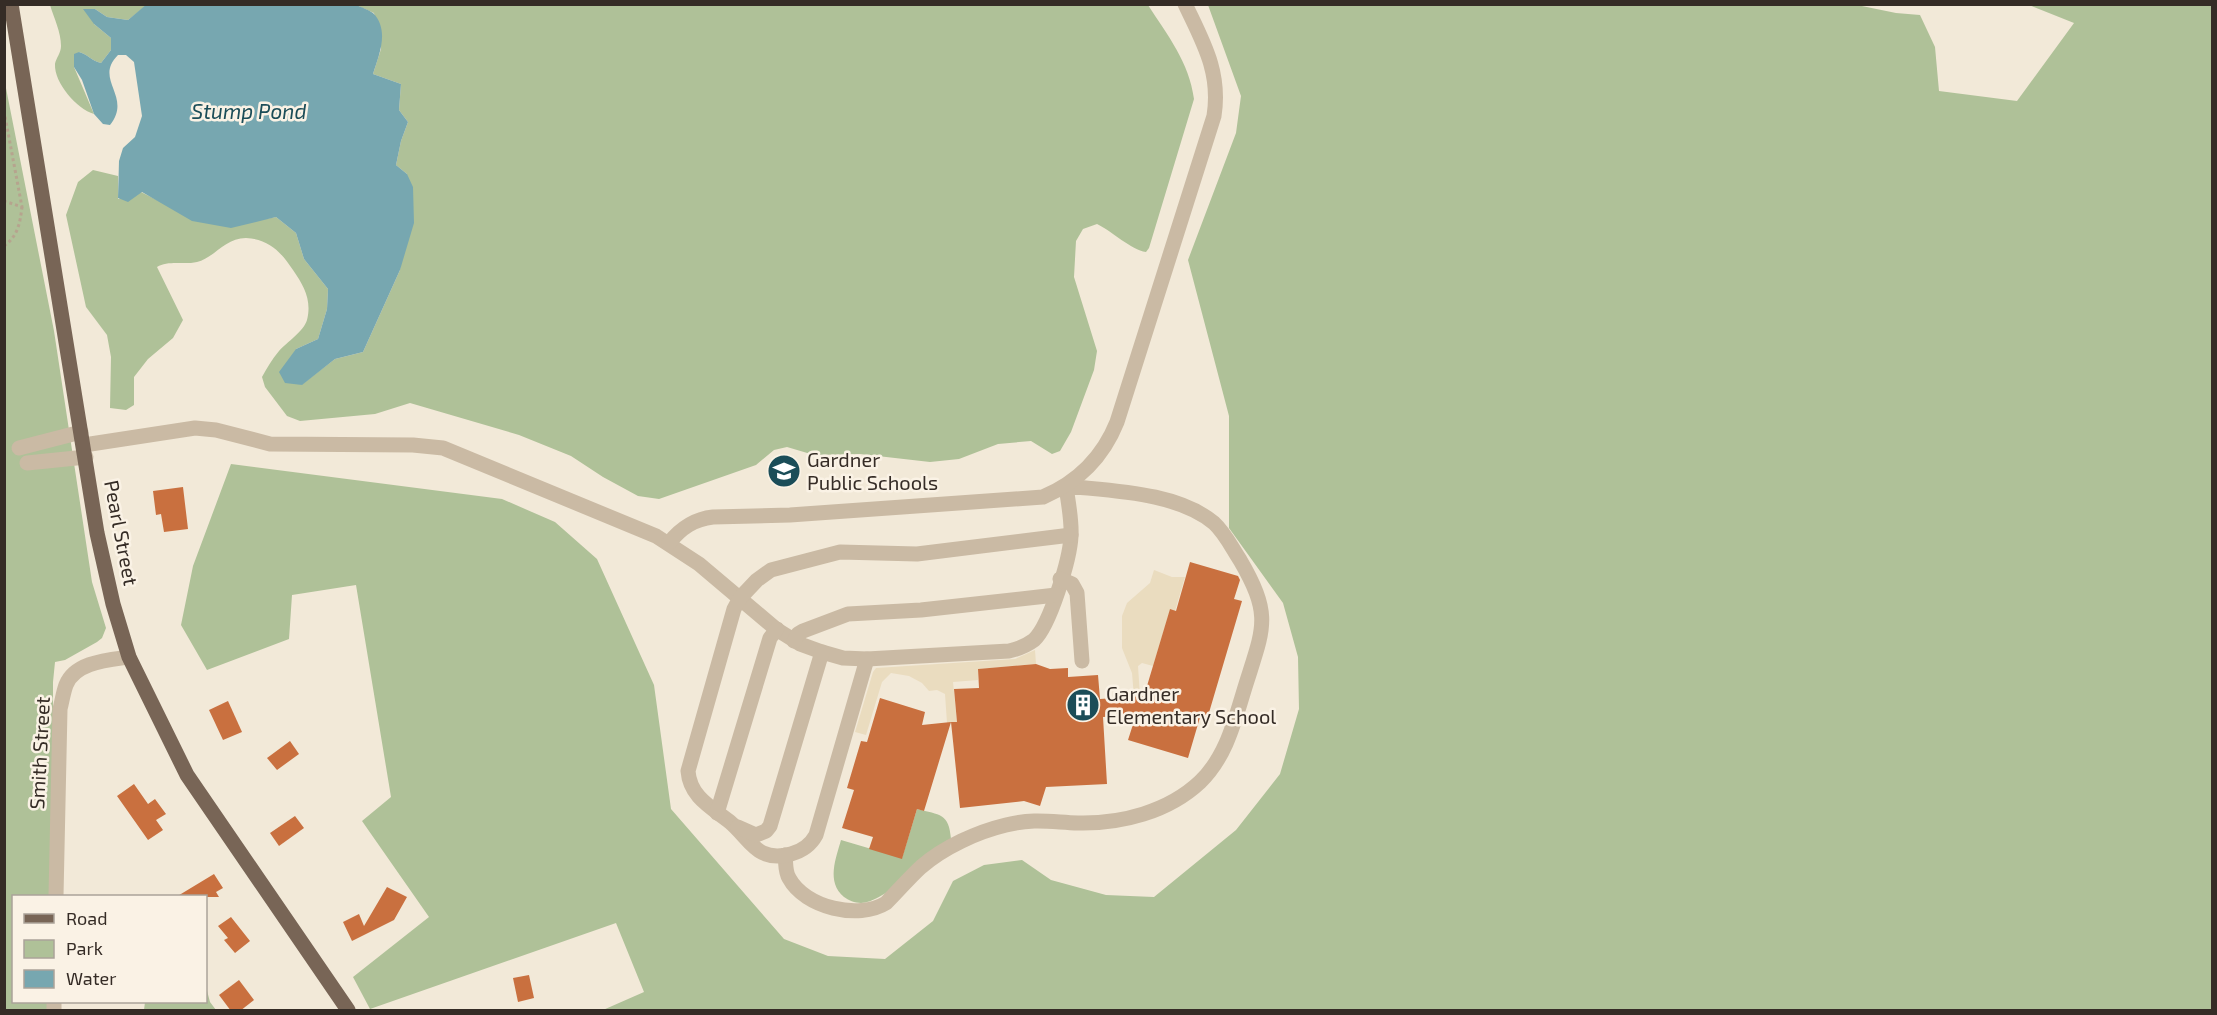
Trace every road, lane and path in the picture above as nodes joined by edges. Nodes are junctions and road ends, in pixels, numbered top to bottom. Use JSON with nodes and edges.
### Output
{"nodes":[{"id":1,"x":11,"y":4,"type":"edge"},
{"id":2,"x":1185,"y":4,"type":"edge"},
{"id":3,"x":4,"y":111,"type":"edge"},
{"id":4,"x":4,"y":201,"type":"edge"},
{"id":5,"x":22,"y":207,"type":"junction"},
{"id":6,"x":4,"y":246,"type":"edge"},
{"id":7,"x":84,"y":445,"type":"junction"},
{"id":8,"x":19,"y":448,"type":"dead end"},
{"id":9,"x":27,"y":463,"type":"dead end"},
{"id":10,"x":1066,"y":486,"type":"junction"},
{"id":11,"x":1071,"y":535,"type":"junction"},
{"id":12,"x":669,"y":543,"type":"junction"},
{"id":13,"x":1060,"y":579,"type":"junction"},
{"id":14,"x":1056,"y":595,"type":"junction"},
{"id":15,"x":740,"y":598,"type":"junction"},
{"id":16,"x":777,"y":629,"type":"junction"},
{"id":17,"x":794,"y":641,"type":"junction"},
{"id":18,"x":822,"y":652,"type":"junction"},
{"id":19,"x":129,"y":657,"type":"junction"},
{"id":20,"x":867,"y":659,"type":"junction"},
{"id":21,"x":1083,"y":662,"type":"dead end"},
{"id":22,"x":717,"y":813,"type":"junction"},
{"id":23,"x":732,"y":824,"type":"junction"},
{"id":24,"x":784,"y":855,"type":"junction"},
{"id":25,"x":56,"y":895,"type":"edge"},
{"id":26,"x":348,"y":1011,"type":"edge"}],
"edges":[{"from":1,"to":7,"type":"main road","name":"Pearl Street"},
{"from":2,"to":10,"type":"street"},
{"from":3,"to":5,"type":"path"},
{"from":4,"to":5,"type":"path"},
{"from":5,"to":6,"type":"path"},
{"from":7,"to":8,"type":"street"},
{"from":7,"to":9,"type":"street"},
{"from":7,"to":12,"type":"street"},
{"from":7,"to":19,"type":"main road","name":"Pearl Street"},
{"from":10,"to":11,"type":"street"},
{"from":10,"to":12,"type":"street"},
{"from":10,"to":24,"type":"street"},
{"from":11,"to":13,"type":"street"},
{"from":11,"to":15,"type":"street"},
{"from":12,"to":15,"type":"street"},
{"from":13,"to":14,"type":"street"},
{"from":13,"to":21,"type":"street"},
{"from":14,"to":17,"type":"street"},
{"from":14,"to":20,"type":"street"},
{"from":15,"to":16,"type":"street"},
{"from":15,"to":22,"type":"street"},
{"from":16,"to":17,"type":"street"},
{"from":16,"to":22,"type":"street"},
{"from":17,"to":18,"type":"street"},
{"from":18,"to":20,"type":"street"},
{"from":18,"to":23,"type":"street"},
{"from":19,"to":25,"type":"street","name":"Smith Street"},
{"from":19,"to":26,"type":"main road","name":"Pearl Street"},
{"from":20,"to":24,"type":"street"},
{"from":22,"to":23,"type":"street"},
{"from":23,"to":24,"type":"street"}]}
